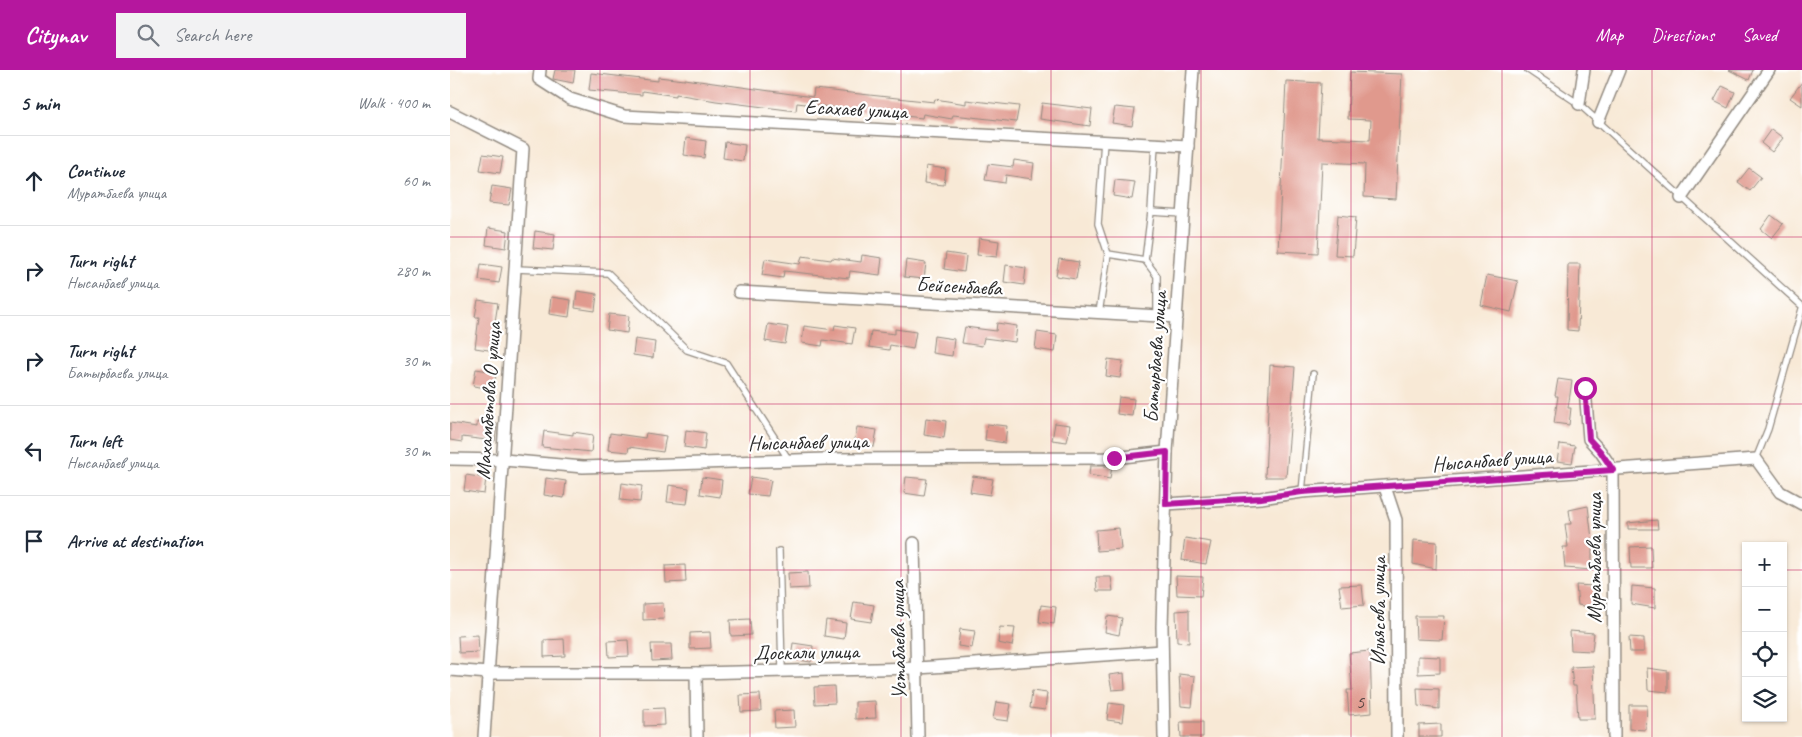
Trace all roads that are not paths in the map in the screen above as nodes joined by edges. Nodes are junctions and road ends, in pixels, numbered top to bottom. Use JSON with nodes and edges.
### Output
{"nodes":[{"id":1,"x":540,"y":70,"type":"edge"},
{"id":2,"x":1194,"y":70,"type":"edge"},
{"id":3,"x":1528,"y":70,"type":"edge"},
{"id":4,"x":1584,"y":70,"type":"edge"},
{"id":5,"x":1619,"y":70,"type":"edge"},
{"id":6,"x":1769,"y":70,"type":"edge"},
{"id":7,"x":1579,"y":104,"type":"junction"},
{"id":8,"x":450,"y":112,"type":"edge"},
{"id":9,"x":1598,"y":122,"type":"junction"},
{"id":10,"x":1104,"y":141,"type":"junction"},
{"id":11,"x":1154,"y":144,"type":"junction"},
{"id":12,"x":1188,"y":146,"type":"junction"},
{"id":13,"x":1682,"y":198,"type":"junction"},
{"id":14,"x":1151,"y":212,"type":"junction"},
{"id":15,"x":1184,"y":214,"type":"junction"},
{"id":16,"x":1108,"y":254,"type":"junction"},
{"id":17,"x":1145,"y":260,"type":"junction"},
{"id":18,"x":516,"y":269,"type":"junction"},
{"id":19,"x":739,"y":292,"type":"dead end"},
{"id":20,"x":1802,"y":308,"type":"edge"},
{"id":21,"x":1099,"y":313,"type":"junction"},
{"id":22,"x":1157,"y":316,"type":"junction"},
{"id":23,"x":1177,"y":317,"type":"junction"},
{"id":24,"x":1313,"y":374,"type":"dead end"},
{"id":25,"x":1585,"y":388,"type":"dead end"},
{"id":26,"x":1167,"y":452,"type":"junction"},
{"id":27,"x":450,"y":459,"type":"edge"},
{"id":28,"x":1756,"y":459,"type":"junction"},
{"id":29,"x":504,"y":460,"type":"junction"},
{"id":30,"x":789,"y":460,"type":"junction"},
{"id":31,"x":1613,"y":470,"type":"junction"},
{"id":32,"x":1385,"y":487,"type":"junction"},
{"id":33,"x":1302,"y":492,"type":"junction"},
{"id":34,"x":1166,"y":504,"type":"junction"},
{"id":35,"x":1802,"y":504,"type":"edge"},
{"id":36,"x":914,"y":543,"type":"dead end"},
{"id":37,"x":778,"y":551,"type":"dead end"},
{"id":38,"x":1162,"y":651,"type":"junction"},
{"id":39,"x":918,"y":668,"type":"junction"},
{"id":40,"x":450,"y":670,"type":"edge"},
{"id":41,"x":782,"y":671,"type":"junction"},
{"id":42,"x":489,"y":673,"type":"junction"},
{"id":43,"x":696,"y":673,"type":"junction"},
{"id":44,"x":484,"y":737,"type":"edge"},
{"id":45,"x":697,"y":737,"type":"edge"},
{"id":46,"x":918,"y":737,"type":"edge"},
{"id":47,"x":1164,"y":737,"type":"edge"},
{"id":48,"x":1397,"y":737,"type":"edge"},
{"id":49,"x":1614,"y":737,"type":"edge"}],
"edges":[{"from":1,"to":10,"type":"street","name":"Есахаев улица"},
{"from":2,"to":12,"type":"street","name":"Батырбаева улица"},
{"from":3,"to":7,"type":"lane"},
{"from":4,"to":7,"type":"street"},
{"from":5,"to":9,"type":"street"},
{"from":6,"to":13,"type":"street"},
{"from":7,"to":9,"type":"lane"},
{"from":8,"to":18,"type":"street","name":"Махамбетова О улица"},
{"from":9,"to":13,"type":"lane"},
{"from":10,"to":11,"type":"street","name":"Есахаев улица"},
{"from":10,"to":16,"type":"lane"},
{"from":11,"to":12,"type":"street","name":"Есахаев улица"},
{"from":11,"to":14,"type":"lane"},
{"from":12,"to":15,"type":"street","name":"Батырбаева улица"},
{"from":13,"to":20,"type":"lane"},
{"from":14,"to":15,"type":"lane"},
{"from":14,"to":17,"type":"lane"},
{"from":15,"to":23,"type":"street","name":"Батырбаева улица"},
{"from":16,"to":17,"type":"lane"},
{"from":16,"to":21,"type":"lane"},
{"from":17,"to":22,"type":"lane"},
{"from":18,"to":29,"type":"street","name":"Махамбетова О улица"},
{"from":18,"to":30,"type":"lane"},
{"from":19,"to":21,"type":"street","name":"Бейсенбаева"},
{"from":20,"to":28,"type":"lane"},
{"from":21,"to":22,"type":"street","name":"Бейсенбаева"},
{"from":22,"to":23,"type":"street","name":"Бейсенбаева"},
{"from":23,"to":26,"type":"street","name":"Батырбаева улица"},
{"from":24,"to":33,"type":"lane"},
{"from":25,"to":31,"type":"street","name":"Муратбаева улица"},
{"from":26,"to":30,"type":"street","name":"Нысанбаев улица"},
{"from":26,"to":34,"type":"street","name":"Батырбаева улица"},
{"from":27,"to":29,"type":"street","name":"Нысанбаев улица"},
{"from":28,"to":31,"type":"street","name":"Нысанбаев улица"},
{"from":28,"to":35,"type":"street"},
{"from":29,"to":30,"type":"street","name":"Нысанбаев улица"},
{"from":29,"to":42,"type":"street","name":"Махамбетова О улица"},
{"from":31,"to":32,"type":"street","name":"Нысанбаев улица"},
{"from":31,"to":49,"type":"street","name":"Муратбаева улица"},
{"from":32,"to":33,"type":"street","name":"Нысанбаев улица"},
{"from":32,"to":48,"type":"street","name":"Ильясова улица"},
{"from":33,"to":34,"type":"street","name":"Нысанбаев улица"},
{"from":34,"to":38,"type":"street","name":"Батырбаева улица"},
{"from":36,"to":39,"type":"street","name":"Устабаева улица"},
{"from":37,"to":41,"type":"lane"},
{"from":38,"to":39,"type":"street","name":"Доскали улица"},
{"from":38,"to":47,"type":"street","name":"Батырбаева улица"},
{"from":39,"to":41,"type":"street","name":"Доскали улица"},
{"from":39,"to":46,"type":"street","name":"Устабаева улица"},
{"from":40,"to":42,"type":"street","name":"Доскали улица"},
{"from":41,"to":43,"type":"street","name":"Доскали улица"},
{"from":42,"to":43,"type":"street","name":"Доскали улица"},
{"from":42,"to":44,"type":"street","name":"Махамбетова О улица"},
{"from":43,"to":45,"type":"street"}]}
